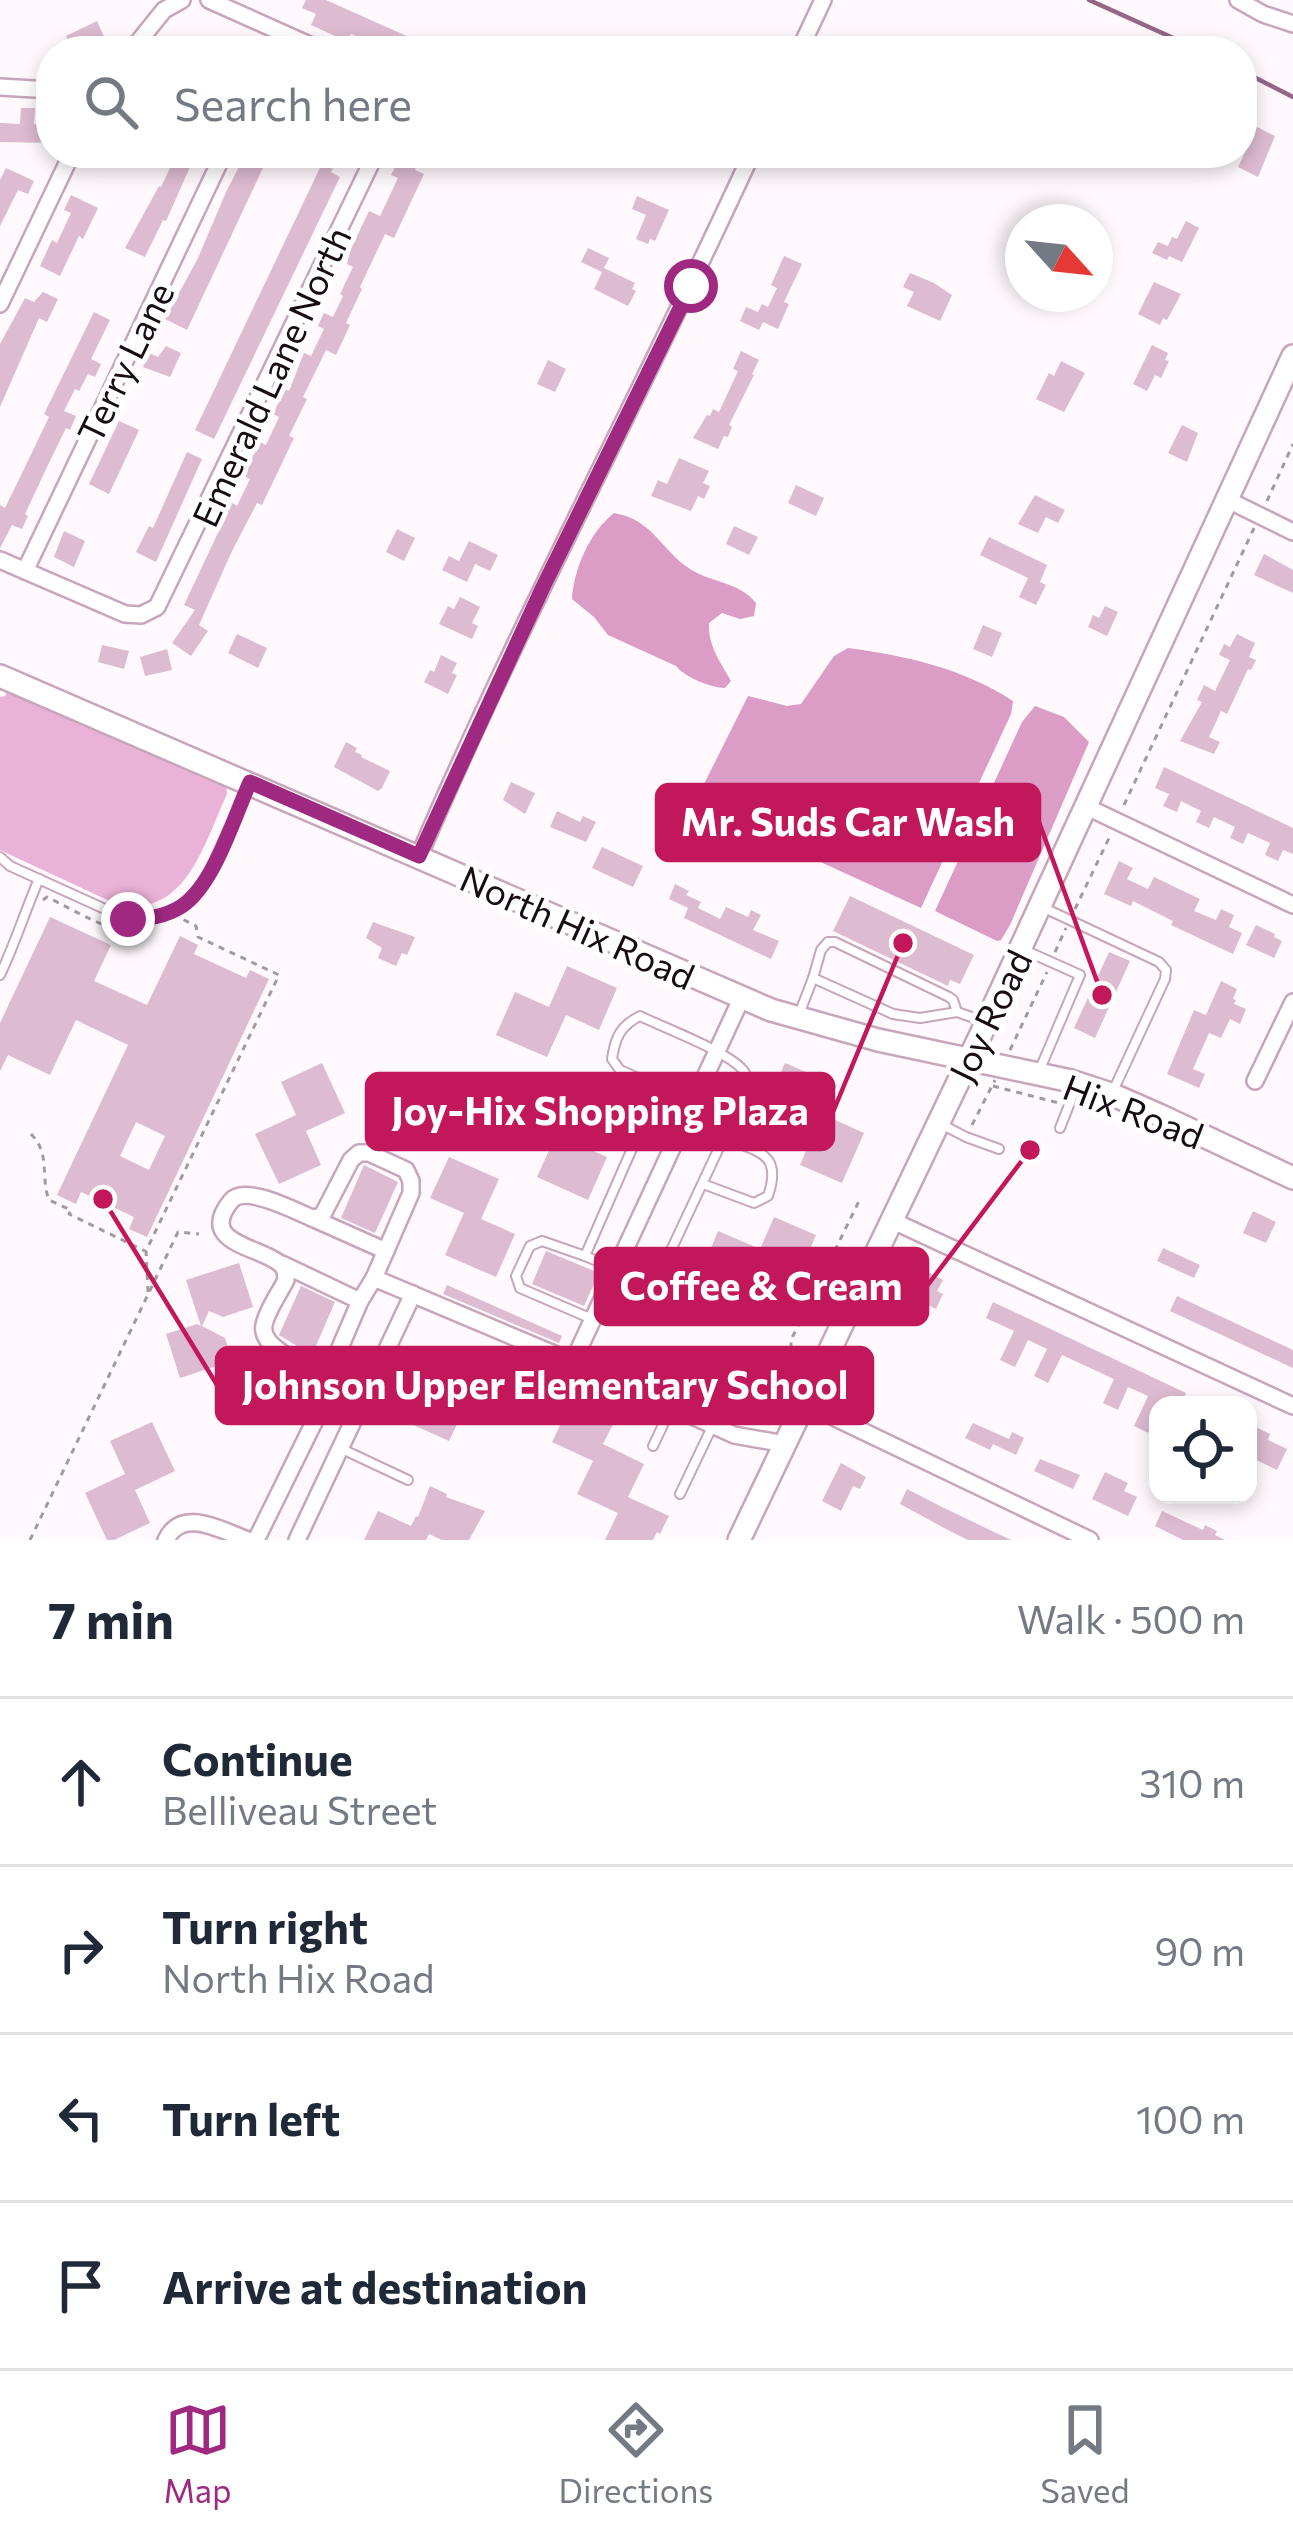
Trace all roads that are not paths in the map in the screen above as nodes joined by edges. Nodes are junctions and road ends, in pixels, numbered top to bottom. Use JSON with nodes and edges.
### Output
{"nodes":[{"id":1,"x":182,"y":0,"type":"edge"},
{"id":2,"x":209,"y":0,"type":"edge"},
{"id":3,"x":823,"y":0,"type":"edge"},
{"id":4,"x":1238,"y":0,"type":"edge"},
{"id":5,"x":1267,"y":7,"type":"edge"},
{"id":6,"x":1293,"y":24,"type":"edge"},
{"id":7,"x":282,"y":32,"type":"junction"},
{"id":8,"x":142,"y":36,"type":"edge"},
{"id":9,"x":280,"y":36,"type":"edge"},
{"id":10,"x":291,"y":36,"type":"edge"},
{"id":11,"x":806,"y":36,"type":"edge"},
{"id":12,"x":0,"y":87,"type":"edge"},
{"id":13,"x":36,"y":89,"type":"edge"},
{"id":14,"x":65,"y":168,"type":"edge"},
{"id":15,"x":217,"y":168,"type":"edge"},
{"id":16,"x":369,"y":168,"type":"edge"},
{"id":17,"x":745,"y":168,"type":"edge"},
{"id":18,"x":0,"y":304,"type":"edge"},
{"id":19,"x":1293,"y":356,"type":"edge"},
{"id":20,"x":1228,"y":500,"type":"junction"},
{"id":21,"x":1293,"y":532,"type":"edge"},
{"id":22,"x":0,"y":560,"type":"edge"},
{"id":23,"x":25,"y":571,"type":"junction"},
{"id":24,"x":0,"y":676,"type":"edge"},
{"id":25,"x":250,"y":782,"type":"junction"},
{"id":26,"x":1087,"y":808,"type":"junction"},
{"id":27,"x":419,"y":856,"type":"junction"},
{"id":28,"x":0,"y":857,"type":"edge"},
{"id":29,"x":40,"y":879,"type":"junction"},
{"id":30,"x":1293,"y":905,"type":"edge"},
{"id":31,"x":1041,"y":907,"type":"junction"},
{"id":32,"x":1021,"y":949,"type":"junction"},
{"id":33,"x":0,"y":975,"type":"edge"},
{"id":34,"x":813,"y":978,"type":"junction"},
{"id":35,"x":742,"y":997,"type":"junction"},
{"id":36,"x":1293,"y":1002,"type":"edge"},
{"id":37,"x":957,"y":1012,"type":"junction"},
{"id":38,"x":797,"y":1019,"type":"junction"},
{"id":39,"x":987,"y":1022,"type":"junction"},
{"id":40,"x":716,"y":1052,"type":"junction"},
{"id":41,"x":969,"y":1059,"type":"junction"},
{"id":42,"x":1037,"y":1075,"type":"junction"},
{"id":43,"x":1255,"y":1081,"type":"dead end"},
{"id":44,"x":1078,"y":1084,"type":"junction"},
{"id":45,"x":659,"y":1088,"type":"junction"},
{"id":46,"x":1111,"y":1094,"type":"junction"},
{"id":47,"x":693,"y":1102,"type":"junction"},
{"id":48,"x":938,"y":1123,"type":"junction"},
{"id":49,"x":1060,"y":1128,"type":"dead end"},
{"id":50,"x":724,"y":1138,"type":"junction"},
{"id":51,"x":999,"y":1149,"type":"dead end"},
{"id":52,"x":1293,"y":1178,"type":"edge"},
{"id":53,"x":702,"y":1184,"type":"junction"},
{"id":54,"x":312,"y":1218,"type":"junction"},
{"id":55,"x":893,"y":1221,"type":"junction"},
{"id":56,"x":386,"y":1251,"type":"junction"},
{"id":57,"x":585,"y":1256,"type":"junction"},
{"id":58,"x":281,"y":1264,"type":"junction"},
{"id":59,"x":616,"y":1269,"type":"junction"},
{"id":60,"x":374,"y":1278,"type":"junction"},
{"id":61,"x":658,"y":1278,"type":"dead end"},
{"id":62,"x":413,"y":1294,"type":"junction"},
{"id":63,"x":360,"y":1301,"type":"junction"},
{"id":64,"x":592,"y":1319,"type":"junction"},
{"id":65,"x":573,"y":1362,"type":"junction"},
{"id":66,"x":330,"y":1376,"type":"junction"},
{"id":67,"x":805,"y":1403,"type":"junction"},
{"id":68,"x":672,"y":1406,"type":"junction"},
{"id":69,"x":1293,"y":1406,"type":"edge"},
{"id":70,"x":712,"y":1426,"type":"junction"},
{"id":71,"x":785,"y":1444,"type":"junction"},
{"id":72,"x":653,"y":1446,"type":"dead end"},
{"id":73,"x":340,"y":1448,"type":"junction"},
{"id":74,"x":408,"y":1480,"type":"dead end"},
{"id":75,"x":680,"y":1494,"type":"dead end"},
{"id":76,"x":166,"y":1540,"type":"edge"},
{"id":77,"x":252,"y":1540,"type":"edge"},
{"id":78,"x":297,"y":1540,"type":"edge"},
{"id":79,"x":740,"y":1540,"type":"edge"},
{"id":80,"x":1090,"y":1540,"type":"edge"}],
"edges":[{"from":1,"to":8,"type":"street"},
{"from":2,"to":7,"type":"street"},
{"from":3,"to":11,"type":"street"},
{"from":4,"to":5,"type":"street"},
{"from":5,"to":6,"type":"street"},
{"from":7,"to":9,"type":"street"},
{"from":7,"to":10,"type":"street"},
{"from":12,"to":13,"type":"street"},
{"from":14,"to":18,"type":"street"},
{"from":15,"to":23,"type":"street","name":"Terry Lane"},
{"from":16,"to":23,"type":"street","name":"Emerald Lane North"},
{"from":17,"to":27,"type":"street"},
{"from":19,"to":20,"type":"street","name":"Joy Road"},
{"from":20,"to":21,"type":"street"},
{"from":20,"to":26,"type":"street","name":"Joy Road"},
{"from":22,"to":23,"type":"street"},
{"from":24,"to":25,"type":"street","name":"North Hix Road"},
{"from":25,"to":27,"type":"street","name":"North Hix Road"},
{"from":25,"to":29,"type":"lane"},
{"from":26,"to":30,"type":"street"},
{"from":26,"to":31,"type":"street","name":"Joy Road"},
{"from":27,"to":35,"type":"street","name":"North Hix Road"},
{"from":28,"to":29,"type":"lane"},
{"from":29,"to":33,"type":"lane"},
{"from":31,"to":32,"type":"street","name":"Joy Road"},
{"from":31,"to":46,"type":"lane"},
{"from":32,"to":39,"type":"street","name":"Joy Road"},
{"from":32,"to":42,"type":"lane"},
{"from":34,"to":37,"type":"lane"},
{"from":34,"to":37,"type":"lane"},
{"from":34,"to":38,"type":"lane"},
{"from":35,"to":38,"type":"street","name":"North Hix Road"},
{"from":35,"to":40,"type":"street"},
{"from":36,"to":43,"type":"street"},
{"from":37,"to":39,"type":"lane"},
{"from":38,"to":41,"type":"street","name":"North Hix Road"},
{"from":39,"to":41,"type":"street","name":"Joy Road"},
{"from":40,"to":45,"type":"lane"},
{"from":40,"to":47,"type":"street"},
{"from":40,"to":50,"type":"lane"},
{"from":41,"to":42,"type":"street","name":"Hix Road"},
{"from":41,"to":48,"type":"street","name":"Joy Road"},
{"from":42,"to":44,"type":"street","name":"Hix Road"},
{"from":44,"to":46,"type":"street","name":"Hix Road"},
{"from":44,"to":49,"type":"lane"},
{"from":45,"to":47,"type":"lane"},
{"from":45,"to":57,"type":"lane"},
{"from":46,"to":52,"type":"street","name":"Hix Road"},
{"from":47,"to":59,"type":"street"},
{"from":48,"to":51,"type":"lane"},
{"from":48,"to":55,"type":"street","name":"Joy Road"},
{"from":50,"to":53,"type":"lane"},
{"from":50,"to":53,"type":"lane"},
{"from":53,"to":61,"type":"lane"},
{"from":54,"to":56,"type":"street"},
{"from":54,"to":56,"type":"street"},
{"from":54,"to":58,"type":"street"},
{"from":55,"to":67,"type":"street","name":"Joy Road"},
{"from":55,"to":69,"type":"street"},
{"from":56,"to":60,"type":"street"},
{"from":57,"to":59,"type":"lane"},
{"from":57,"to":64,"type":"lane"},
{"from":58,"to":63,"type":"street"},
{"from":58,"to":66,"type":"street"},
{"from":59,"to":64,"type":"street"},
{"from":60,"to":62,"type":"street"},
{"from":60,"to":63,"type":"street"},
{"from":62,"to":65,"type":"street"},
{"from":62,"to":73,"type":"street"},
{"from":63,"to":66,"type":"street"},
{"from":64,"to":65,"type":"street"},
{"from":65,"to":68,"type":"street"},
{"from":66,"to":77,"type":"street"},
{"from":67,"to":71,"type":"street","name":"Joy Road"},
{"from":67,"to":80,"type":"street"},
{"from":68,"to":70,"type":"street"},
{"from":68,"to":72,"type":"lane"},
{"from":70,"to":71,"type":"street"},
{"from":70,"to":75,"type":"lane"},
{"from":71,"to":79,"type":"street","name":"Joy Road"},
{"from":73,"to":74,"type":"lane"},
{"from":73,"to":78,"type":"street"},
{"from":76,"to":77,"type":"street"}]}
